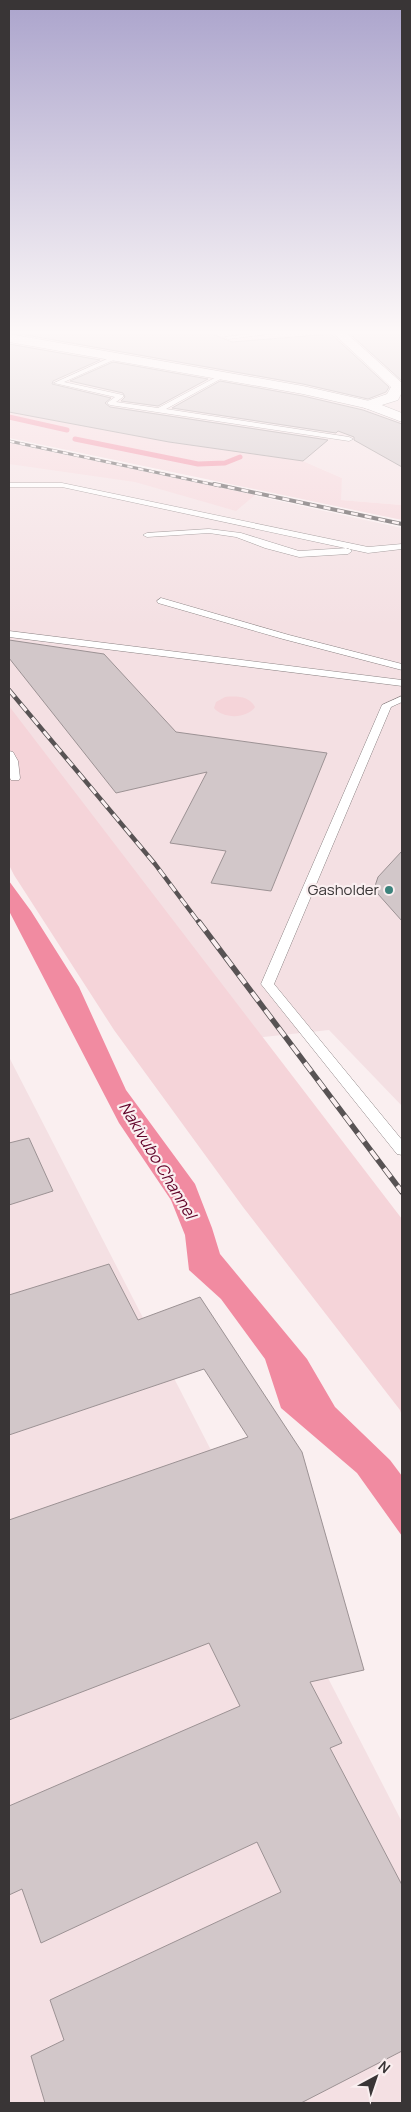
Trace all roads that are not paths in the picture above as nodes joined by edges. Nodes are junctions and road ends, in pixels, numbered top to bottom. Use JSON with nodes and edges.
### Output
{"nodes":[{"id":1,"x":291,"y":431,"type":"edge"},
{"id":2,"x":349,"y":439,"type":"dead end"},
{"id":3,"x":9,"y":485,"type":"edge"},
{"id":4,"x":147,"y":535,"type":"dead end"},
{"id":5,"x":402,"y":548,"type":"edge"},
{"id":6,"x":368,"y":550,"type":"junction"},
{"id":7,"x":161,"y":601,"type":"dead end"},
{"id":8,"x":9,"y":634,"type":"edge"},
{"id":9,"x":402,"y":667,"type":"edge"},
{"id":10,"x":402,"y":683,"type":"edge"},
{"id":11,"x":402,"y":698,"type":"edge"},
{"id":12,"x":9,"y":754,"type":"edge"},
{"id":13,"x":15,"y":778,"type":"dead end"},
{"id":14,"x":402,"y":1150,"type":"edge"}],
"edges":[{"from":1,"to":2,"type":"lane"},
{"from":3,"to":6,"type":"lane"},
{"from":4,"to":6,"type":"lane"},
{"from":5,"to":6,"type":"lane"},
{"from":7,"to":9,"type":"lane"},
{"from":8,"to":10,"type":"lane"},
{"from":11,"to":14,"type":"lane"},
{"from":12,"to":13,"type":"lane"}]}
